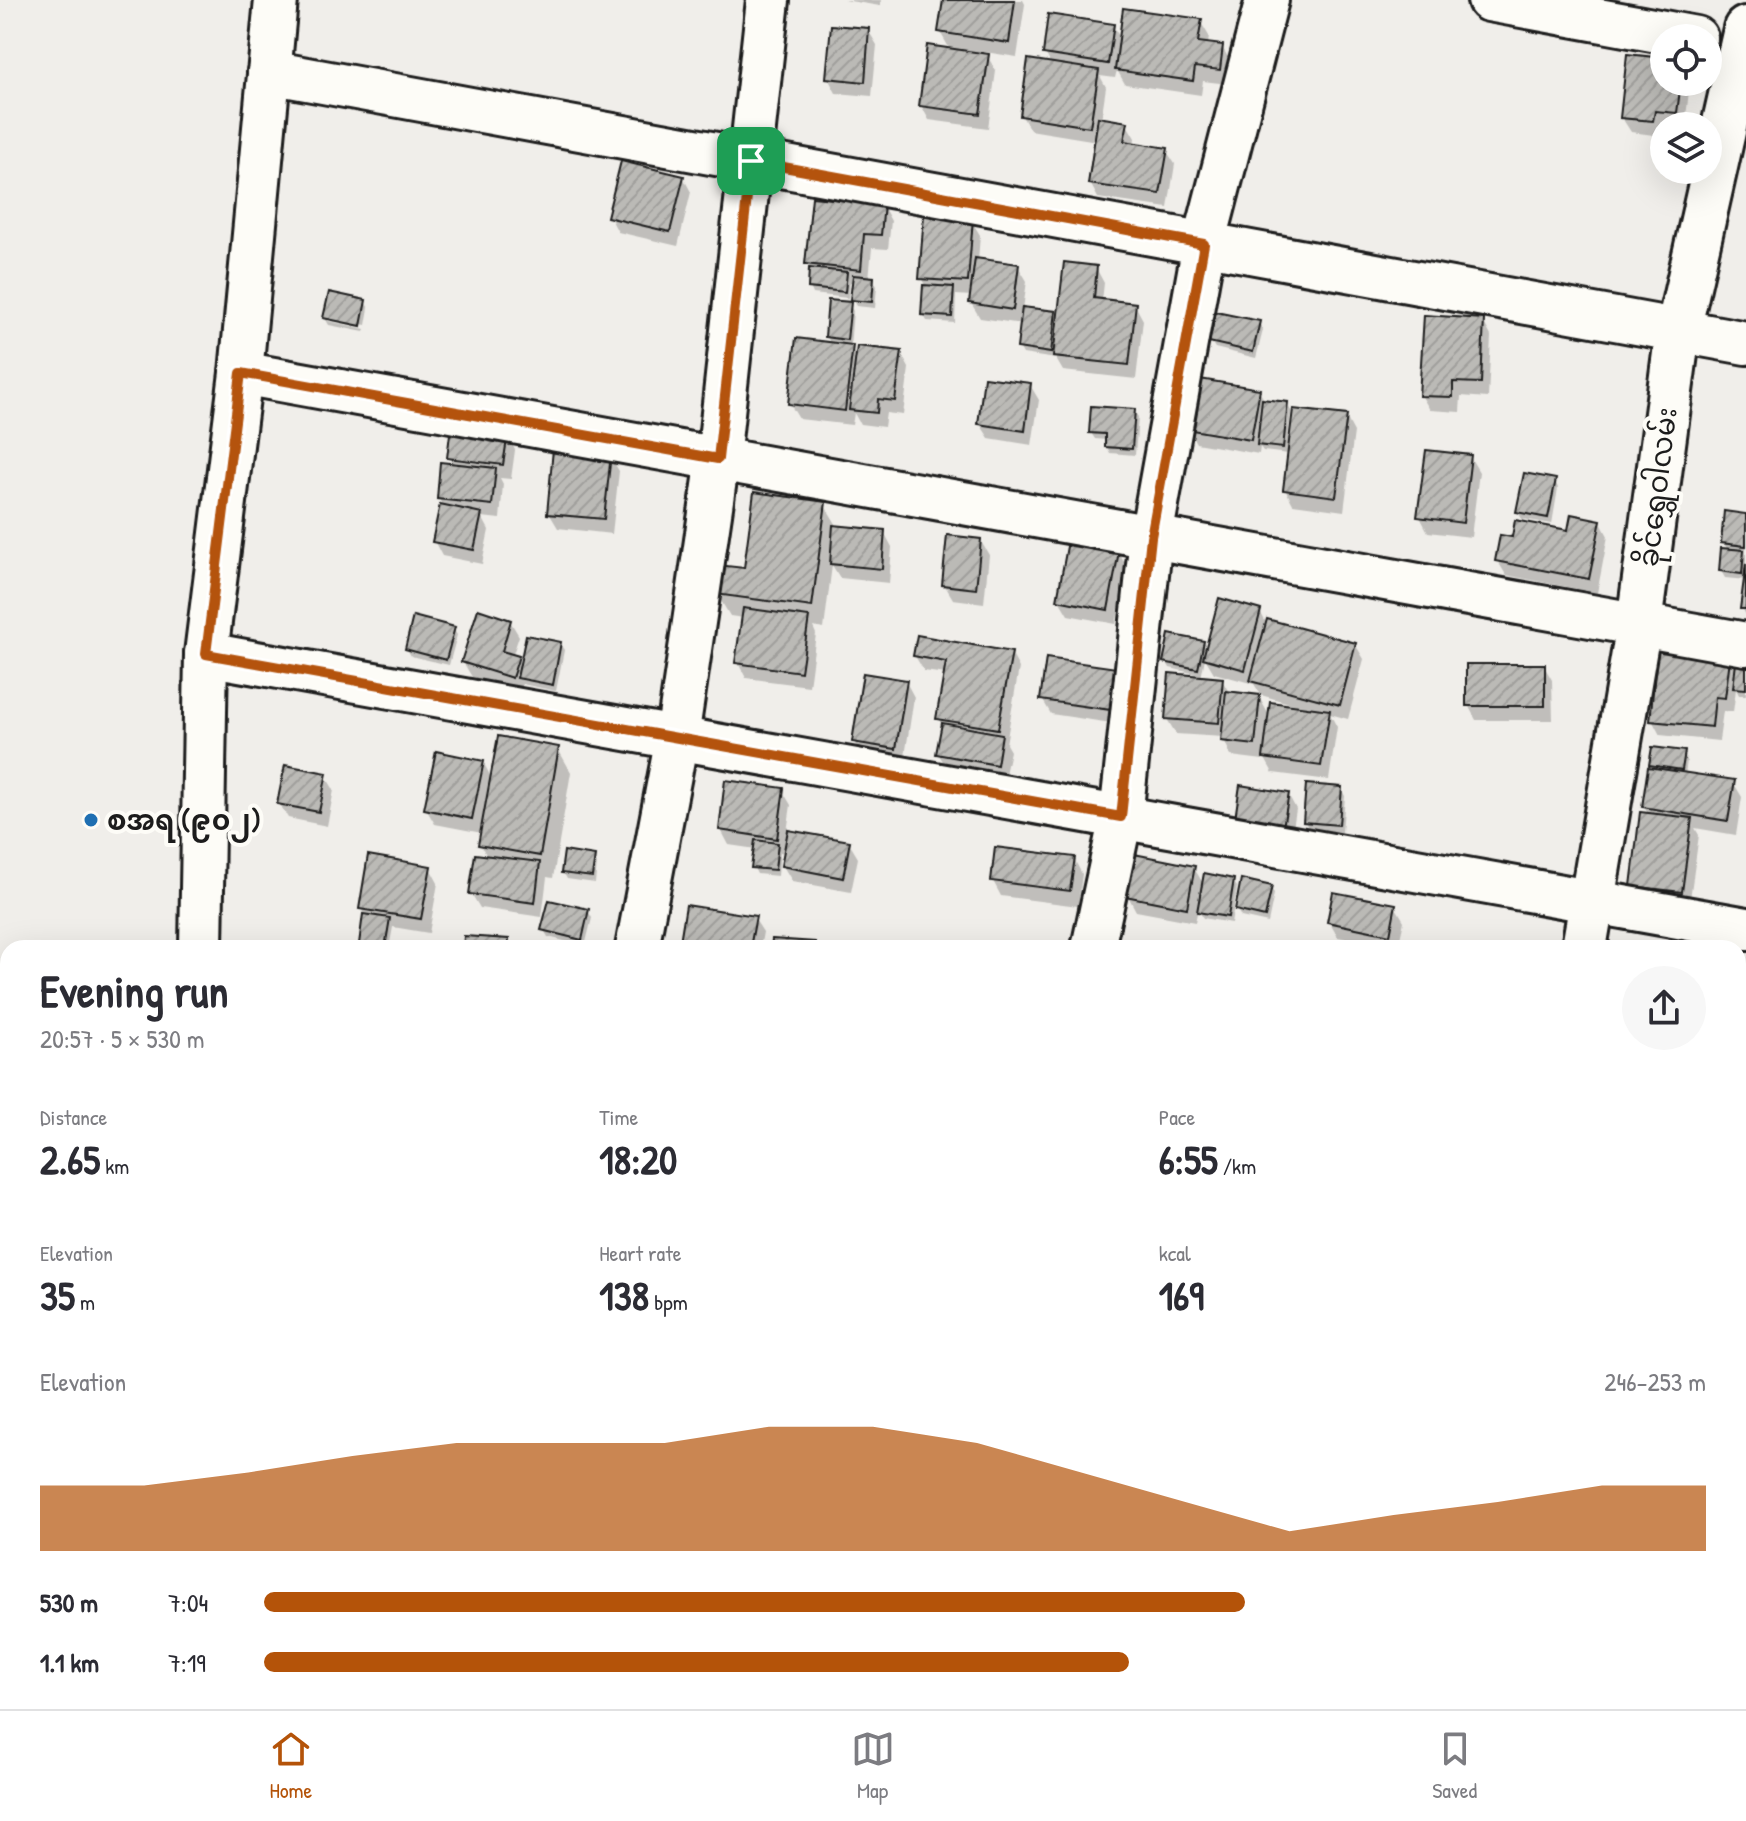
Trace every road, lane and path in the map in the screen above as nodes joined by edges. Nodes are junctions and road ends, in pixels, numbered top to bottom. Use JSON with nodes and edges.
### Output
{"nodes":[{"id":1,"x":276,"y":0,"type":"edge"},
{"id":2,"x":768,"y":0,"type":"edge"},
{"id":3,"x":1267,"y":0,"type":"edge"},
{"id":4,"x":1489,"y":0,"type":"edge"},
{"id":5,"x":1650,"y":30,"type":"edge"},
{"id":6,"x":1736,"y":41,"type":"edge"},
{"id":7,"x":269,"y":72,"type":"junction"},
{"id":8,"x":751,"y":161,"type":"junction"},
{"id":9,"x":1204,"y":244,"type":"junction"},
{"id":10,"x":1678,"y":331,"type":"junction"},
{"id":11,"x":1746,"y":343,"type":"edge"},
{"id":12,"x":241,"y":373,"type":"junction"},
{"id":13,"x":718,"y":459,"type":"junction"},
{"id":14,"x":1151,"y":537,"type":"junction"},
{"id":15,"x":1639,"y":624,"type":"junction"},
{"id":16,"x":1746,"y":644,"type":"edge"},
{"id":17,"x":206,"y":654,"type":"junction"},
{"id":18,"x":677,"y":738,"type":"junction"},
{"id":19,"x":1121,"y":817,"type":"junction"},
{"id":20,"x":1593,"y":901,"type":"junction"},
{"id":21,"x":1746,"y":929,"type":"edge"},
{"id":22,"x":201,"y":940,"type":"edge"},
{"id":23,"x":639,"y":940,"type":"edge"},
{"id":24,"x":1095,"y":940,"type":"edge"},
{"id":25,"x":1586,"y":940,"type":"edge"}],
"edges":[{"from":1,"to":7,"type":"street"},
{"from":2,"to":8,"type":"street"},
{"from":3,"to":9,"type":"street"},
{"from":4,"to":5,"type":"street"},
{"from":6,"to":10,"type":"street","name":"ခိုင်ရွှေဝါလမ်း"},
{"from":7,"to":8,"type":"street"},
{"from":7,"to":12,"type":"street"},
{"from":8,"to":9,"type":"street"},
{"from":8,"to":13,"type":"street"},
{"from":9,"to":10,"type":"street"},
{"from":9,"to":14,"type":"street"},
{"from":10,"to":11,"type":"street"},
{"from":10,"to":15,"type":"street","name":"ခိုင်ရွှေဝါလမ်း"},
{"from":12,"to":13,"type":"street"},
{"from":12,"to":17,"type":"street"},
{"from":13,"to":14,"type":"street"},
{"from":13,"to":18,"type":"street"},
{"from":14,"to":15,"type":"street"},
{"from":14,"to":19,"type":"street"},
{"from":15,"to":16,"type":"street"},
{"from":15,"to":20,"type":"street","name":"ခိုင်ရွှေဝါလမ်း"},
{"from":17,"to":18,"type":"street"},
{"from":17,"to":22,"type":"street"},
{"from":18,"to":19,"type":"street"},
{"from":18,"to":23,"type":"street"},
{"from":19,"to":20,"type":"street"},
{"from":19,"to":24,"type":"street"},
{"from":20,"to":21,"type":"street"},
{"from":20,"to":25,"type":"street","name":"ခိုင်ရွှေဝါလမ်း"}]}
